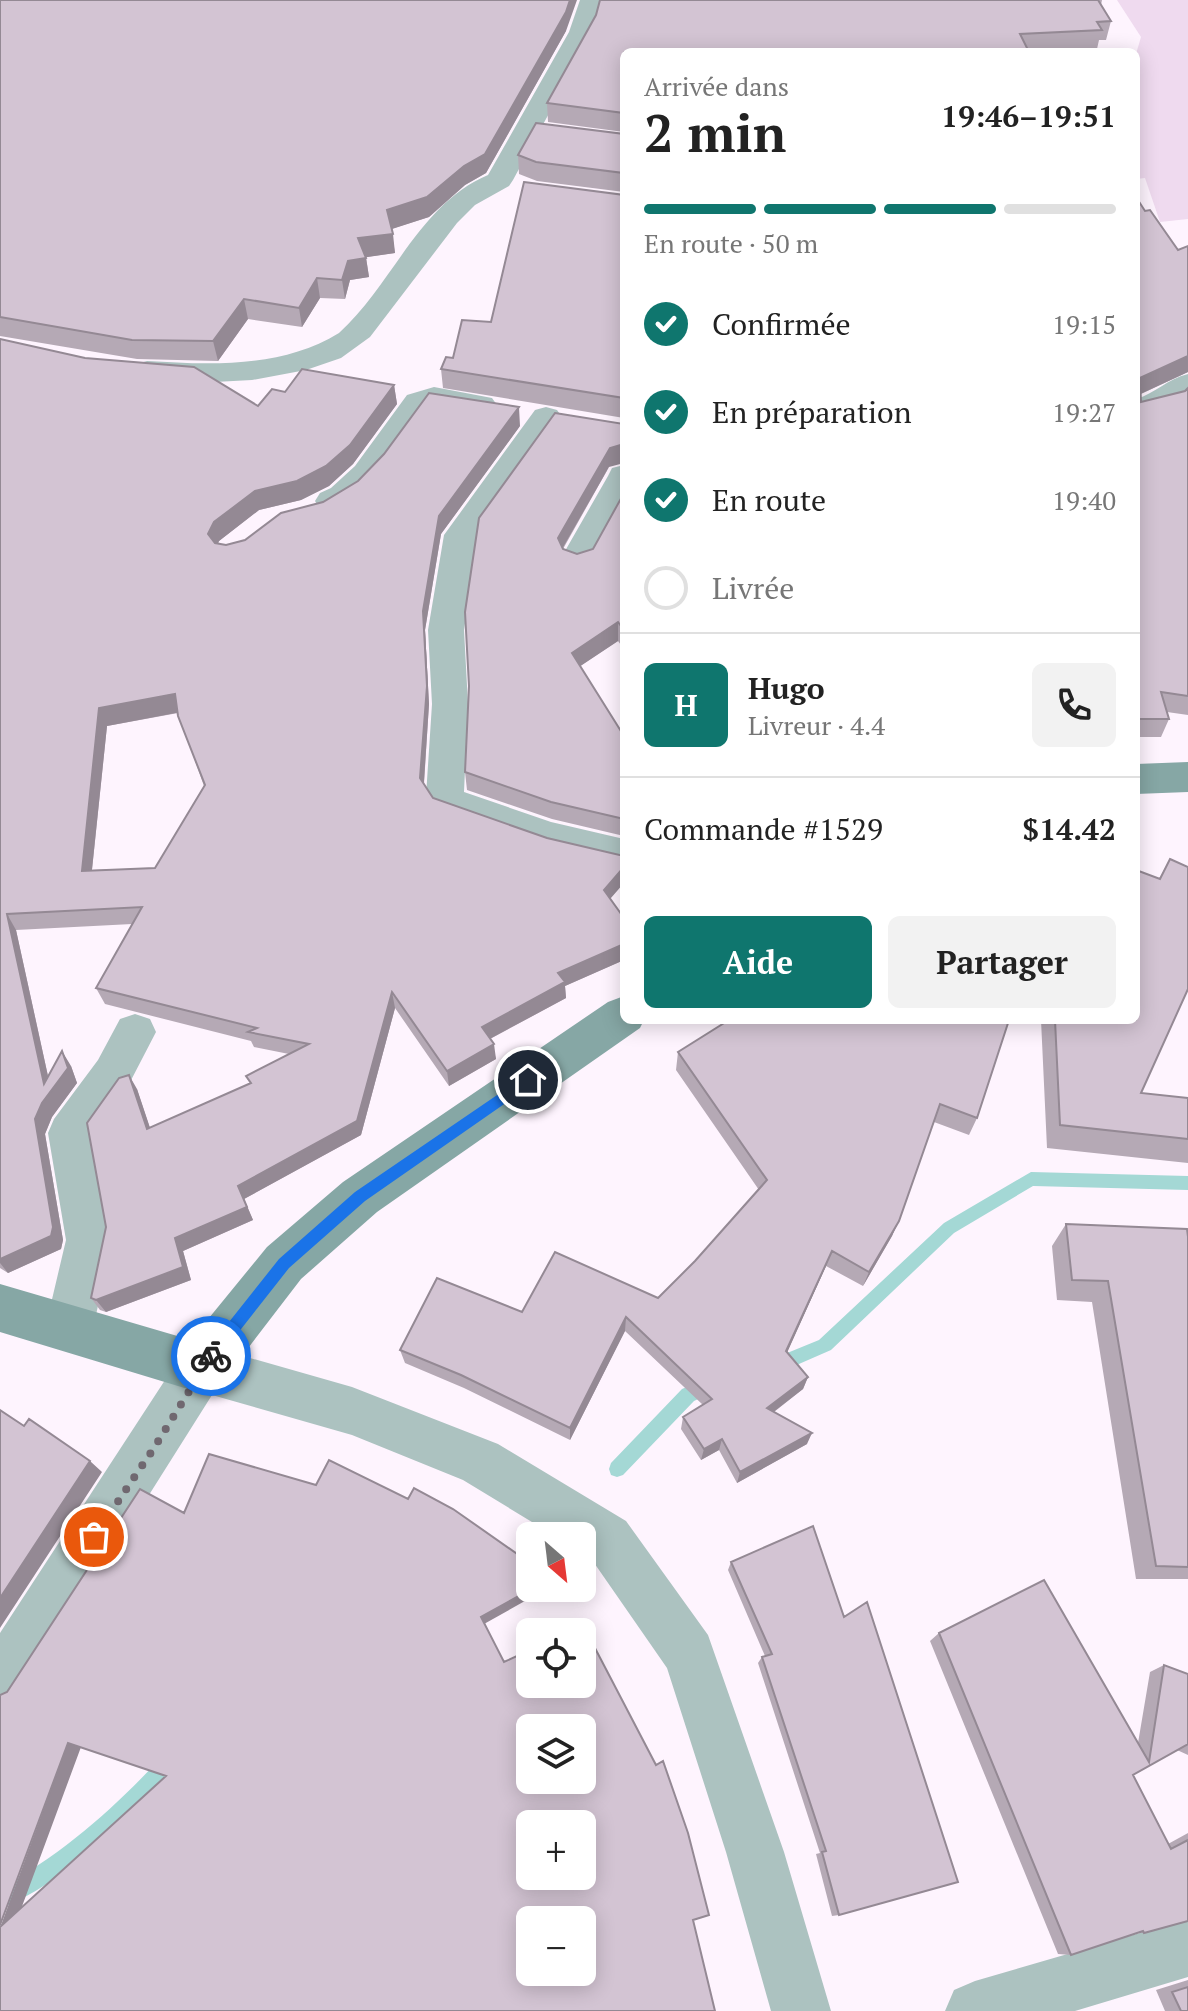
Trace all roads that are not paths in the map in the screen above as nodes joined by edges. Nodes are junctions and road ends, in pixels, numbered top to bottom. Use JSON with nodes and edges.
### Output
{"nodes":[{"id":1,"x":592,"y":0,"type":"edge"},
{"id":2,"x":122,"y":370,"type":"edge"},
{"id":3,"x":1188,"y":384,"type":"edge"},
{"id":4,"x":1140,"y":408,"type":"edge"},
{"id":5,"x":620,"y":483,"type":"edge"},
{"id":6,"x":298,"y":514,"type":"edge"},
{"id":7,"x":578,"y":558,"type":"edge"},
{"id":8,"x":1188,"y":777,"type":"edge"},
{"id":9,"x":1140,"y":779,"type":"edge"},
{"id":10,"x":620,"y":854,"type":"edge"},
{"id":11,"x":620,"y":1018,"type":"edge"},
{"id":12,"x":135,"y":1032,"type":"dead end"},
{"id":13,"x":0,"y":1308,"type":"edge"},
{"id":14,"x":69,"y":1329,"type":"junction"},
{"id":15,"x":201,"y":1368,"type":"junction"},
{"id":16,"x":0,"y":1677,"type":"edge"},
{"id":17,"x":1188,"y":1948,"type":"edge"},
{"id":18,"x":801,"y":2011,"type":"edge"},
{"id":19,"x":975,"y":2011,"type":"edge"}],
"edges":[{"from":1,"to":2,"type":"street"},
{"from":3,"to":4,"type":"street"},
{"from":5,"to":7,"type":"street"},
{"from":6,"to":10,"type":"street"},
{"from":8,"to":9,"type":"street"},
{"from":11,"to":15,"type":"street"},
{"from":12,"to":14,"type":"street"},
{"from":13,"to":14,"type":"street"},
{"from":14,"to":15,"type":"street"},
{"from":15,"to":16,"type":"street"},
{"from":15,"to":18,"type":"street"},
{"from":17,"to":19,"type":"street"}]}
